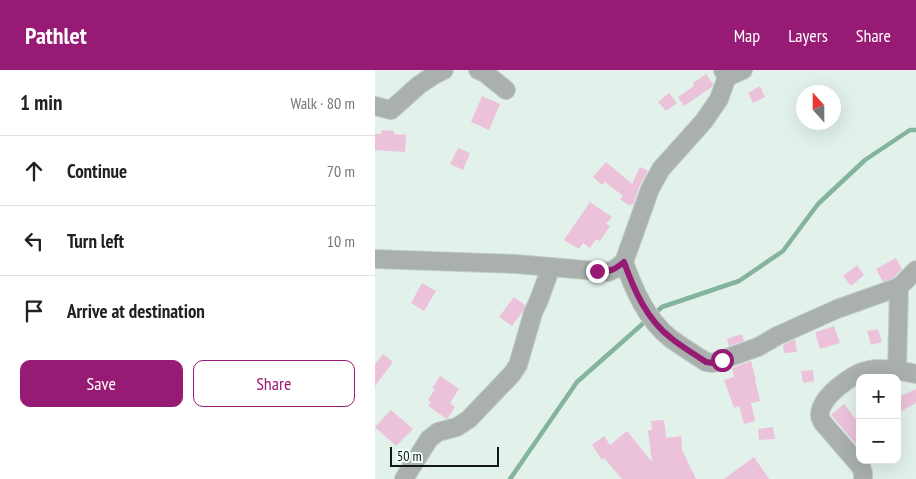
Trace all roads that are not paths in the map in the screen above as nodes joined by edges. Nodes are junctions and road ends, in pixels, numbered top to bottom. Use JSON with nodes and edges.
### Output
{"nodes":[{"id":1,"x":444,"y":70,"type":"edge"},
{"id":2,"x":479,"y":70,"type":"edge"},
{"id":3,"x":731,"y":72,"type":"edge"},
{"id":4,"x":505,"y":90,"type":"dead end"},
{"id":5,"x":375,"y":106,"type":"edge"},
{"id":6,"x":375,"y":259,"type":"edge"},
{"id":7,"x":624,"y":262,"type":"junction"},
{"id":8,"x":551,"y":267,"type":"junction"},
{"id":9,"x":916,"y":270,"type":"edge"},
{"id":10,"x":899,"y":287,"type":"junction"},
{"id":11,"x":897,"y":370,"type":"junction"},
{"id":12,"x":916,"y":374,"type":"edge"},
{"id":13,"x":404,"y":479,"type":"edge"},
{"id":14,"x":863,"y":479,"type":"edge"}],
"edges":[{"from":1,"to":5,"type":"street"},
{"from":2,"to":4,"type":"street"},
{"from":3,"to":7,"type":"street"},
{"from":6,"to":8,"type":"street"},
{"from":7,"to":8,"type":"street"},
{"from":7,"to":10,"type":"street"},
{"from":8,"to":13,"type":"street"},
{"from":9,"to":10,"type":"street"},
{"from":10,"to":11,"type":"street"},
{"from":11,"to":12,"type":"street"},
{"from":11,"to":14,"type":"street"}]}
